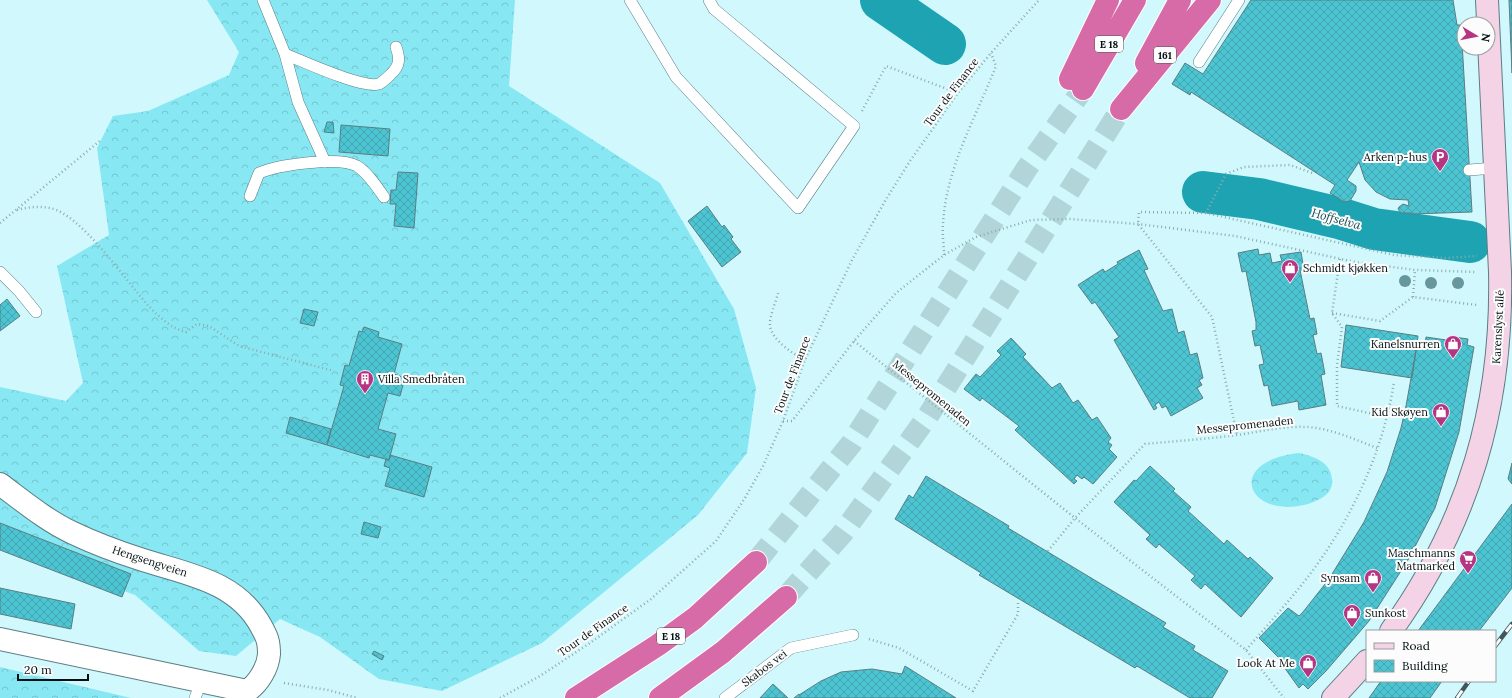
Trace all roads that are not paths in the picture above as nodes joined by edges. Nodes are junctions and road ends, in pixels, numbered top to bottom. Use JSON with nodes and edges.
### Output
{"nodes":[{"id":1,"x":263,"y":0,"type":"edge"},
{"id":2,"x":630,"y":0,"type":"edge"},
{"id":3,"x":709,"y":0,"type":"edge"},
{"id":4,"x":1108,"y":0,"type":"edge"},
{"id":5,"x":1135,"y":0,"type":"edge"},
{"id":6,"x":1180,"y":0,"type":"edge"},
{"id":7,"x":1210,"y":0,"type":"edge"},
{"id":8,"x":1239,"y":0,"type":"edge"},
{"id":9,"x":1487,"y":0,"type":"edge"},
{"id":10,"x":396,"y":47,"type":"dead end"},
{"id":11,"x":285,"y":54,"type":"junction"},
{"id":12,"x":1199,"y":62,"type":"dead end"},
{"id":13,"x":325,"y":162,"type":"junction"},
{"id":14,"x":1495,"y":168,"type":"junction"},
{"id":15,"x":1470,"y":170,"type":"dead end"},
{"id":16,"x":250,"y":196,"type":"dead end"},
{"id":17,"x":384,"y":197,"type":"dead end"},
{"id":18,"x":0,"y":272,"type":"edge"},
{"id":19,"x":36,"y":312,"type":"dead end"},
{"id":20,"x":0,"y":484,"type":"edge"},
{"id":21,"x":756,"y":562,"type":"tunnel mouth"},
{"id":22,"x":786,"y":597,"type":"tunnel mouth"},
{"id":23,"x":1392,"y":630,"type":"edge"},
{"id":24,"x":853,"y":635,"type":"road end"},
{"id":25,"x":0,"y":639,"type":"edge"},
{"id":26,"x":1366,"y":662,"type":"edge"},
{"id":27,"x":198,"y":690,"type":"edge"},
{"id":28,"x":251,"y":696,"type":"edge"},
{"id":29,"x":576,"y":698,"type":"edge"},
{"id":30,"x":660,"y":698,"type":"edge"},
{"id":31,"x":725,"y":698,"type":"edge"},
{"id":32,"x":1334,"y":698,"type":"edge"}],
"edges":[{"from":1,"to":11,"type":"lane"},
{"from":2,"to":3,"type":"lane"},
{"from":4,"to":5,"type":"highway","number":"E 18"},
{"from":6,"to":7,"type":"highway","number":"161"},
{"from":8,"to":12,"type":"lane"},
{"from":9,"to":14,"type":"street","name":"Karenslyst allé"},
{"from":10,"to":11,"type":"lane"},
{"from":11,"to":13,"type":"lane"},
{"from":13,"to":16,"type":"lane"},
{"from":13,"to":17,"type":"lane"},
{"from":14,"to":15,"type":"lane"},
{"from":14,"to":23,"type":"street","name":"Karenslyst allé"},
{"from":18,"to":19,"type":"lane"},
{"from":20,"to":28,"type":"street","name":"Hengsengveien"},
{"from":21,"to":29,"type":"highway","number":"E 18"},
{"from":22,"to":30,"type":"highway"},
{"from":24,"to":31,"type":"lane","name":"Skabos vei"},
{"from":25,"to":27,"type":"street"},
{"from":26,"to":32,"type":"street"},
{"from":27,"to":28,"type":"street"}]}
